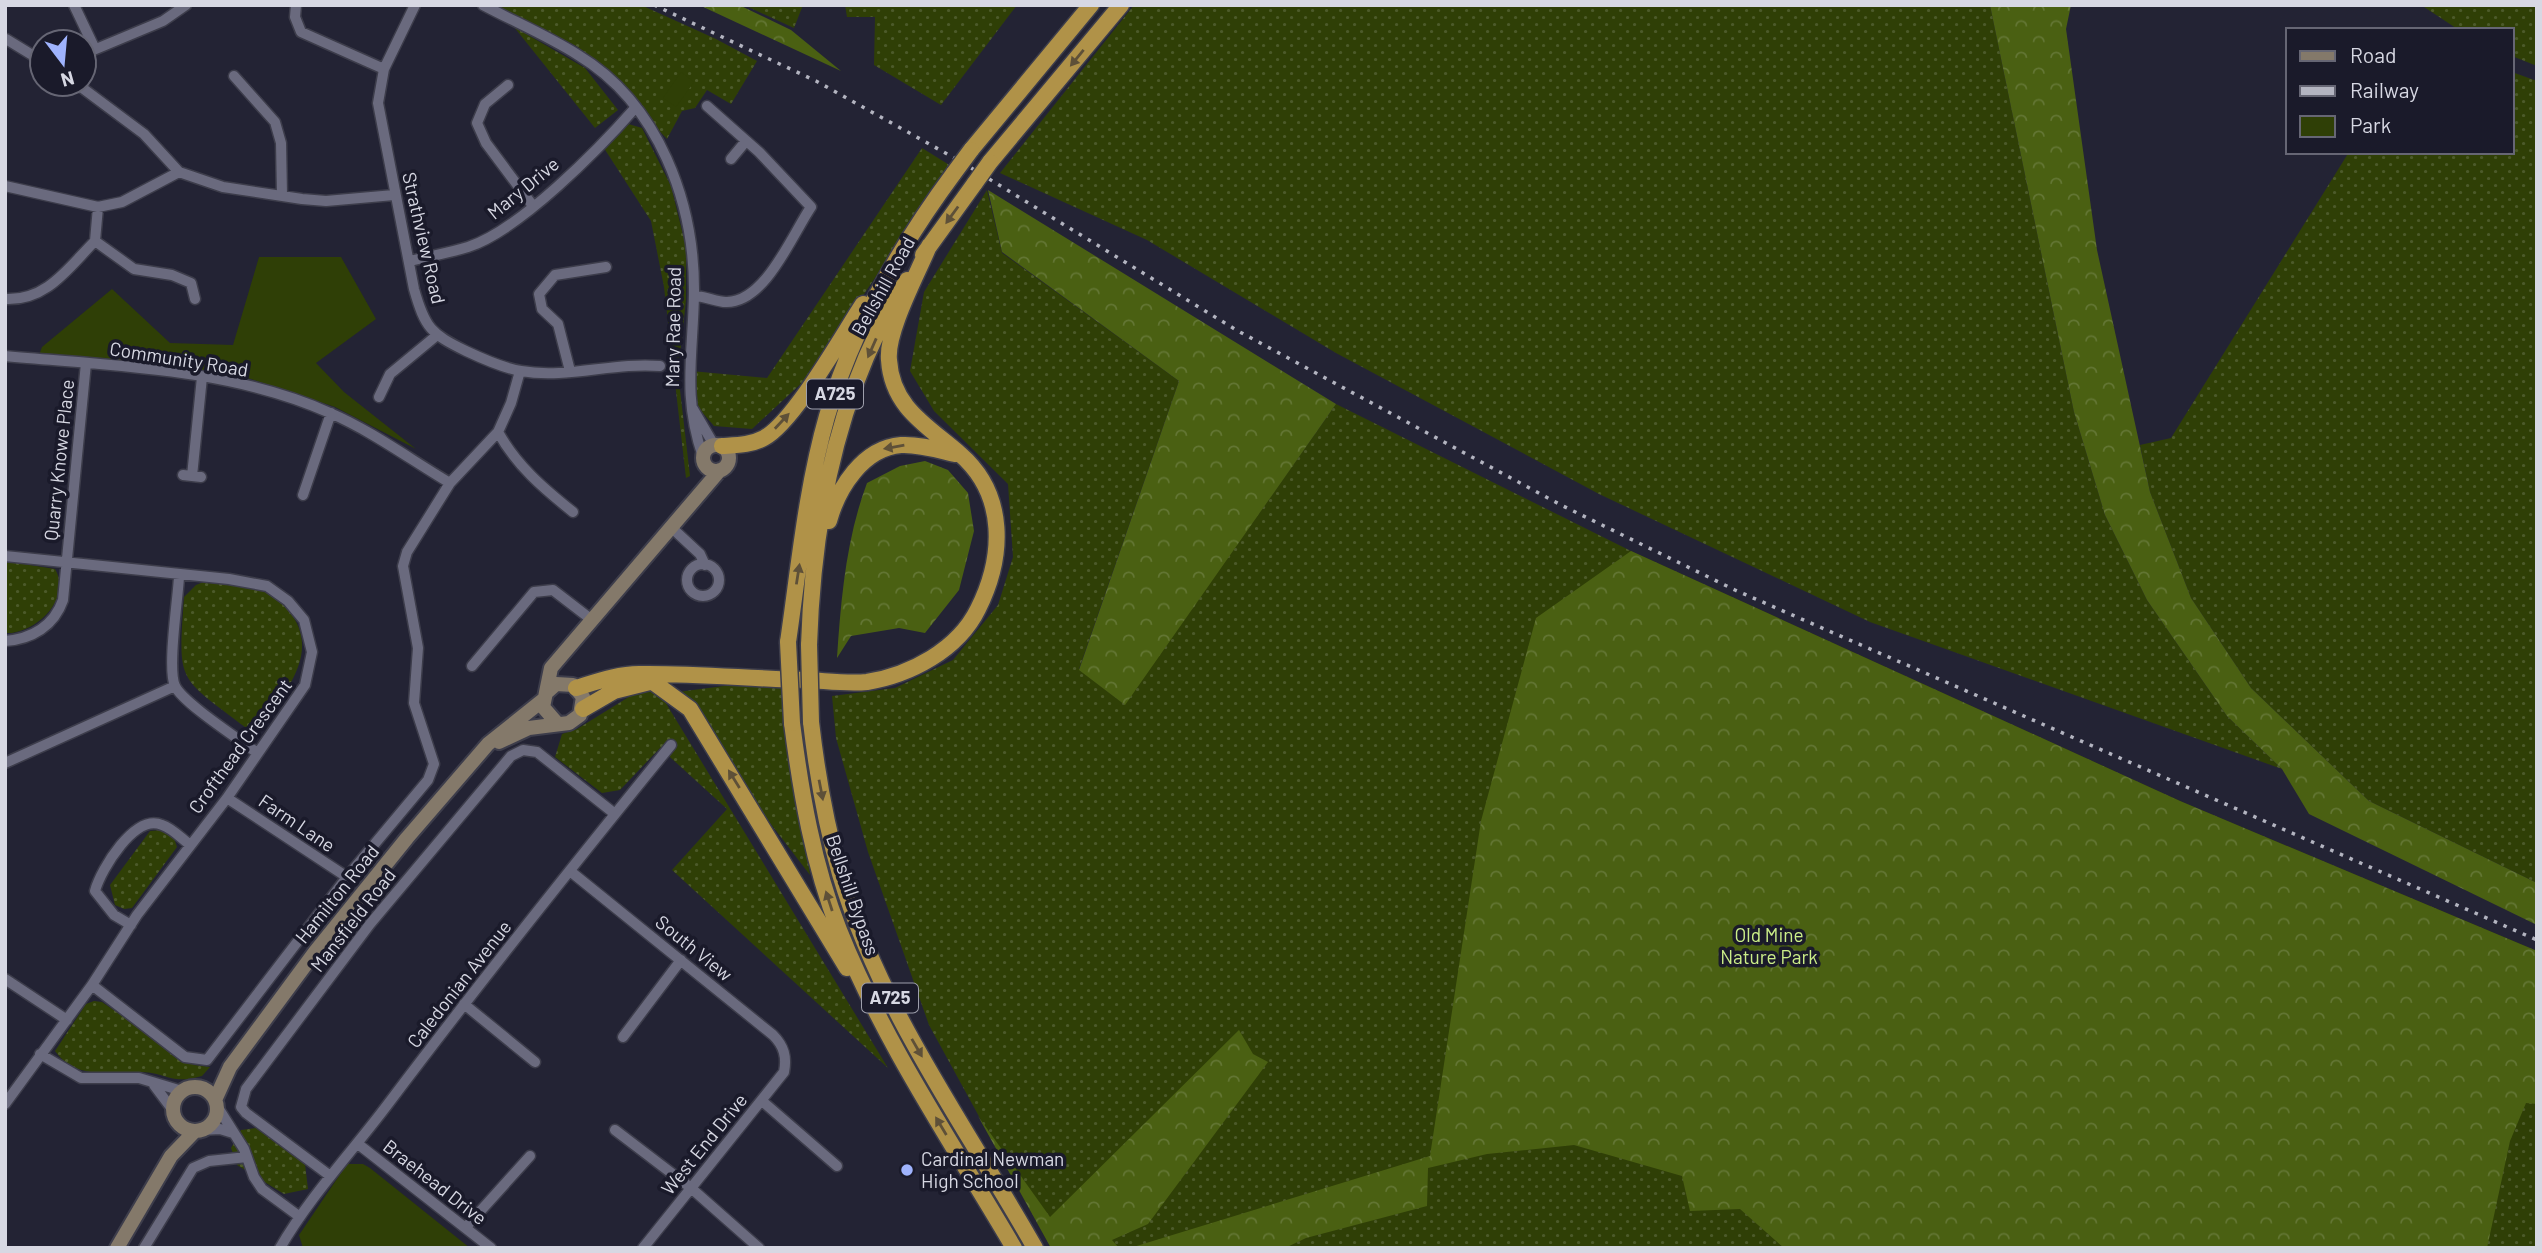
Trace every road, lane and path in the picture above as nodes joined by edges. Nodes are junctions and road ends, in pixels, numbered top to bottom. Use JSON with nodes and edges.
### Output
{"nodes":[{"id":1,"x":74,"y":5,"type":"edge"},
{"id":2,"x":186,"y":5,"type":"edge"},
{"id":3,"x":296,"y":5,"type":"edge"},
{"id":4,"x":415,"y":5,"type":"edge"},
{"id":5,"x":483,"y":5,"type":"edge"},
{"id":6,"x":1091,"y":5,"type":"edge"},
{"id":7,"x":1121,"y":5,"type":"edge"},
{"id":8,"x":85,"y":28,"type":"edge"},
{"id":9,"x":6,"y":39,"type":"edge"},
{"id":10,"x":98,"y":46,"type":"edge"},
{"id":11,"x":28,"y":52,"type":"edge"},
{"id":12,"x":384,"y":69,"type":"junction"},
{"id":13,"x":234,"y":76,"type":"dead end"},
{"id":14,"x":508,"y":85,"type":"dead end"},
{"id":15,"x":96,"y":98,"type":"edge"},
{"id":16,"x":707,"y":106,"type":"dead end"},
{"id":17,"x":636,"y":107,"type":"junction"},
{"id":18,"x":746,"y":141,"type":"junction"},
{"id":19,"x":731,"y":159,"type":"dead end"},
{"id":20,"x":179,"y":172,"type":"junction"},
{"id":21,"x":5,"y":186,"type":"edge"},
{"id":22,"x":282,"y":195,"type":"junction"},
{"id":23,"x":394,"y":195,"type":"junction"},
{"id":24,"x":533,"y":206,"type":"junction"},
{"id":25,"x":98,"y":207,"type":"junction"},
{"id":26,"x":918,"y":222,"type":"junction"},
{"id":27,"x":95,"y":241,"type":"junction"},
{"id":28,"x":929,"y":246,"type":"junction"},
{"id":29,"x":410,"y":261,"type":"junction"},
{"id":30,"x":606,"y":267,"type":"dead end"},
{"id":31,"x":694,"y":296,"type":"junction"},
{"id":32,"x":5,"y":299,"type":"edge"},
{"id":33,"x":195,"y":299,"type":"dead end"},
{"id":34,"x":436,"y":336,"type":"junction"},
{"id":35,"x":5,"y":356,"type":"edge"},
{"id":36,"x":86,"y":363,"type":"junction"},
{"id":37,"x":660,"y":366,"type":"dead end"},
{"id":38,"x":520,"y":371,"type":"junction"},
{"id":39,"x":570,"y":371,"type":"junction"},
{"id":40,"x":202,"y":377,"type":"junction"},
{"id":41,"x":379,"y":397,"type":"dead end"},
{"id":42,"x":692,"y":409,"type":"junction"},
{"id":43,"x":331,"y":413,"type":"junction"},
{"id":44,"x":498,"y":432,"type":"junction"},
{"id":45,"x":718,"y":445,"type":"junction"},
{"id":46,"x":961,"y":455,"type":"junction"},
{"id":47,"x":703,"y":459,"type":"junction"},
{"id":48,"x":720,"y":470,"type":"junction"},
{"id":49,"x":192,"y":476,"type":"dead end"},
{"id":50,"x":450,"y":483,"type":"junction"},
{"id":51,"x":701,"y":492,"type":"junction"},
{"id":52,"x":303,"y":495,"type":"dead end"},
{"id":53,"x":573,"y":512,"type":"dead end"},
{"id":54,"x":672,"y":528,"type":"junction"},
{"id":55,"x":5,"y":556,"type":"edge"},
{"id":56,"x":66,"y":560,"type":"junction"},
{"id":57,"x":705,"y":565,"type":"dead end"},
{"id":58,"x":180,"y":576,"type":"junction"},
{"id":59,"x":810,"y":597,"type":"junction"},
{"id":60,"x":592,"y":620,"type":"junction"},
{"id":61,"x":5,"y":641,"type":"edge"},
{"id":62,"x":788,"y":642,"type":"joint"},
{"id":63,"x":808,"y":645,"type":"joint"},
{"id":64,"x":565,"y":653,"type":"junction"},
{"id":65,"x":472,"y":666,"type":"dead end"},
{"id":66,"x":677,"y":676,"type":"junction"},
{"id":67,"x":653,"y":682,"type":"junction"},
{"id":68,"x":175,"y":686,"type":"junction"},
{"id":69,"x":573,"y":686,"type":"junction"},
{"id":70,"x":545,"y":696,"type":"junction"},
{"id":71,"x":583,"y":709,"type":"junction"},
{"id":72,"x":556,"y":722,"type":"junction"},
{"id":73,"x":671,"y":745,"type":"dead end"},
{"id":74,"x":482,"y":751,"type":"junction"},
{"id":75,"x":256,"y":752,"type":"junction"},
{"id":76,"x":5,"y":762,"type":"edge"},
{"id":77,"x":227,"y":797,"type":"junction"},
{"id":78,"x":615,"y":814,"type":"junction"},
{"id":79,"x":189,"y":844,"type":"junction"},
{"id":80,"x":570,"y":871,"type":"junction"},
{"id":81,"x":347,"y":877,"type":"junction"},
{"id":82,"x":131,"y":925,"type":"junction"},
{"id":83,"x":681,"y":960,"type":"junction"},
{"id":84,"x":5,"y":979,"type":"edge"},
{"id":85,"x":92,"y":985,"type":"junction"},
{"id":86,"x":464,"y":1004,"type":"junction"},
{"id":87,"x":67,"y":1020,"type":"junction"},
{"id":88,"x":883,"y":1027,"type":"junction"},
{"id":89,"x":623,"y":1037,"type":"dead end"},
{"id":90,"x":40,"y":1054,"type":"junction"},
{"id":91,"x":786,"y":1060,"type":"joint"},
{"id":92,"x":535,"y":1062,"type":"dead end"},
{"id":93,"x":230,"y":1067,"type":"junction"},
{"id":94,"x":154,"y":1084,"type":"junction"},
{"id":95,"x":197,"y":1087,"type":"junction"},
{"id":96,"x":182,"y":1091,"type":"junction"},
{"id":97,"x":762,"y":1101,"type":"junction"},
{"id":98,"x":216,"y":1103,"type":"junction"},
{"id":99,"x":5,"y":1104,"type":"edge"},
{"id":100,"x":174,"y":1115,"type":"junction"},
{"id":101,"x":197,"y":1130,"type":"junction"},
{"id":102,"x":615,"y":1130,"type":"dead end"},
{"id":103,"x":234,"y":1133,"type":"junction"},
{"id":104,"x":358,"y":1144,"type":"junction"},
{"id":105,"x":530,"y":1156,"type":"dead end"},
{"id":106,"x":171,"y":1157,"type":"junction"},
{"id":107,"x":247,"y":1157,"type":"junction"},
{"id":108,"x":837,"y":1166,"type":"dead end"},
{"id":109,"x":330,"y":1175,"type":"junction"},
{"id":110,"x":691,"y":1188,"type":"junction"},
{"id":111,"x":300,"y":1217,"type":"junction"},
{"id":112,"x":466,"y":1227,"type":"junction"},
{"id":113,"x":117,"y":1248,"type":"edge"},
{"id":114,"x":144,"y":1248,"type":"edge"},
{"id":115,"x":280,"y":1248,"type":"edge"},
{"id":116,"x":491,"y":1248,"type":"edge"},
{"id":117,"x":643,"y":1248,"type":"edge"},
{"id":118,"x":759,"y":1248,"type":"edge"},
{"id":119,"x":1014,"y":1248,"type":"edge"},
{"id":120,"x":1035,"y":1248,"type":"edge"}],
"edges":[{"from":1,"to":8,"type":"street"},
{"from":2,"to":10,"type":"street"},
{"from":3,"to":12,"type":"street"},
{"from":4,"to":12,"type":"street","name":"Strathview Road"},
{"from":5,"to":17,"type":"street","name":"Mary Rae Road"},
{"from":6,"to":26,"type":"highway","name":"Bellshill Road","number":"A725","bridge":true},
{"from":7,"to":28,"type":"highway","name":"Bellshill Road","number":"A725","one_way":true,"bridge":true},
{"from":9,"to":11,"type":"street"},
{"from":12,"to":23,"type":"street","name":"Strathview Road"},
{"from":13,"to":22,"type":"street"},
{"from":14,"to":24,"type":"street"},
{"from":15,"to":20,"type":"street"},
{"from":16,"to":18,"type":"street"},
{"from":17,"to":24,"type":"street","name":"Mary Drive"},
{"from":17,"to":31,"type":"street","name":"Mary Rae Road"},
{"from":18,"to":19,"type":"street"},
{"from":18,"to":31,"type":"street"},
{"from":20,"to":22,"type":"street"},
{"from":20,"to":25,"type":"street"},
{"from":21,"to":25,"type":"street"},
{"from":22,"to":23,"type":"street"},
{"from":23,"to":29,"type":"street","name":"Strathview Road"},
{"from":24,"to":29,"type":"street","name":"Mary Drive"},
{"from":25,"to":27,"type":"street"},
{"from":45,"to":26,"type":"highway","one_way":true},
{"from":62,"to":26,"type":"highway","name":"Bellshill Road","number":"A725","one_way":true},
{"from":27,"to":32,"type":"street"},
{"from":27,"to":33,"type":"street"},
{"from":28,"to":46,"type":"highway"},
{"from":28,"to":59,"type":"highway","name":"Bellshill Road","number":"A725","one_way":true},
{"from":29,"to":34,"type":"street","name":"Strathview Road"},
{"from":30,"to":39,"type":"street"},
{"from":31,"to":42,"type":"street","name":"Mary Rae Road"},
{"from":34,"to":38,"type":"street"},
{"from":34,"to":41,"type":"street"},
{"from":35,"to":36,"type":"street","name":"Community Road"},
{"from":36,"to":40,"type":"street","name":"Community Road"},
{"from":36,"to":56,"type":"street","name":"Quarry Knowe Place"},
{"from":37,"to":39,"type":"street"},
{"from":38,"to":39,"type":"street"},
{"from":38,"to":44,"type":"street"},
{"from":40,"to":43,"type":"street","name":"Community Road"},
{"from":40,"to":49,"type":"street"},
{"from":42,"to":45,"type":"street","name":"Mary Rae Road"},
{"from":42,"to":47,"type":"street","name":"Mary Rae Road"},
{"from":43,"to":50,"type":"street","name":"Community Road"},
{"from":43,"to":52,"type":"street"},
{"from":44,"to":50,"type":"street"},
{"from":44,"to":53,"type":"street"},
{"from":45,"to":47,"type":"main road"},
{"from":45,"to":48,"type":"main road"},
{"from":46,"to":59,"type":"highway","one_way":true},
{"from":46,"to":66,"type":"highway"},
{"from":47,"to":48,"type":"main road"},
{"from":47,"to":51,"type":"main road"},
{"from":48,"to":51,"type":"main road"},
{"from":50,"to":81,"type":"street"},
{"from":51,"to":54,"type":"main road"},
{"from":54,"to":57,"type":"street"},
{"from":54,"to":60,"type":"main road"},
{"from":55,"to":56,"type":"street","name":"Crofthead Crescent"},
{"from":56,"to":58,"type":"street","name":"Crofthead Crescent"},
{"from":56,"to":61,"type":"street","name":"Quarry Knowe Place"},
{"from":58,"to":68,"type":"street"},
{"from":58,"to":75,"type":"street","name":"Crofthead Crescent"},
{"from":59,"to":63,"type":"highway","name":"Bellshill Road","number":"A725"},
{"from":60,"to":64,"type":"main road"},
{"from":60,"to":65,"type":"street"},
{"from":88,"to":62,"type":"highway","name":"Bellshill Bypass","number":"A725","one_way":true,"bridge":true},
{"from":63,"to":120,"type":"highway","name":"Bellshill Bypass","number":"A725","one_way":true,"bridge":true},
{"from":64,"to":69,"type":"main road"},
{"from":64,"to":70,"type":"main road"},
{"from":66,"to":67,"type":"highway"},
{"from":66,"to":69,"type":"highway"},
{"from":67,"to":71,"type":"highway"},
{"from":88,"to":67,"type":"highway","one_way":true},
{"from":68,"to":75,"type":"street"},
{"from":68,"to":76,"type":"street"},
{"from":69,"to":70,"type":"main road"},
{"from":69,"to":71,"type":"main road"},
{"from":70,"to":72,"type":"main road"},
{"from":70,"to":74,"type":"main road","name":"Hamilton Road"},
{"from":71,"to":72,"type":"main road"},
{"from":72,"to":74,"type":"main road","name":"Hamilton Road"},
{"from":73,"to":78,"type":"street","name":"Caledonian Avenue"},
{"from":74,"to":93,"type":"main road","name":"Hamilton Road"},
{"from":75,"to":77,"type":"street","name":"Crofthead Crescent"},
{"from":77,"to":79,"type":"street","name":"Crofthead Crescent"},
{"from":77,"to":81,"type":"street","name":"Farm Lane"},
{"from":78,"to":80,"type":"street","name":"Caledonian Avenue"},
{"from":78,"to":109,"type":"street","name":"Mansfield Road"},
{"from":79,"to":82,"type":"street","name":"Crofthead Crescent"},
{"from":79,"to":82,"type":"street"},
{"from":80,"to":83,"type":"street","name":"South View"},
{"from":80,"to":86,"type":"street","name":"Caledonian Avenue"},
{"from":81,"to":85,"type":"street"},
{"from":82,"to":85,"type":"street","name":"Crofthead Crescent"},
{"from":83,"to":89,"type":"street"},
{"from":83,"to":91,"type":"street","name":"South View"},
{"from":84,"to":87,"type":"street"},
{"from":85,"to":87,"type":"street","name":"Crofthead Crescent"},
{"from":86,"to":92,"type":"street"},
{"from":86,"to":104,"type":"street","name":"Caledonian Avenue"},
{"from":87,"to":90,"type":"street","name":"Crofthead Crescent"},
{"from":119,"to":88,"type":"highway","name":"Bellshill Bypass","number":"A725","one_way":true},
{"from":90,"to":94,"type":"street"},
{"from":90,"to":99,"type":"street","name":"Crofthead Crescent"},
{"from":91,"to":97,"type":"street","name":"West End Drive"},
{"from":93,"to":95,"type":"main road","name":"Hamilton Road"},
{"from":93,"to":98,"type":"main road","name":"Hamilton Road"},
{"from":94,"to":96,"type":"street"},
{"from":94,"to":100,"type":"street"},
{"from":95,"to":96,"type":"main road"},
{"from":95,"to":98,"type":"main road"},
{"from":96,"to":100,"type":"main road"},
{"from":97,"to":108,"type":"street"},
{"from":97,"to":110,"type":"street","name":"West End Drive"},
{"from":98,"to":101,"type":"main road"},
{"from":98,"to":103,"type":"street"},
{"from":100,"to":101,"type":"main road"},
{"from":100,"to":106,"type":"main road"},
{"from":101,"to":103,"type":"street"},
{"from":101,"to":106,"type":"main road"},
{"from":102,"to":110,"type":"street"},
{"from":103,"to":107,"type":"street"},
{"from":104,"to":109,"type":"street","name":"Caledonian Avenue"},
{"from":104,"to":112,"type":"street","name":"Braehead Drive"},
{"from":105,"to":112,"type":"street"},
{"from":106,"to":113,"type":"main road"},
{"from":107,"to":111,"type":"street"},
{"from":107,"to":114,"type":"street"},
{"from":109,"to":111,"type":"street","name":"Caledonian Avenue"},
{"from":110,"to":117,"type":"street","name":"West End Drive"},
{"from":110,"to":118,"type":"street"},
{"from":111,"to":115,"type":"street","name":"Caledonian Avenue"},
{"from":112,"to":116,"type":"street","name":"Braehead Drive"}]}
